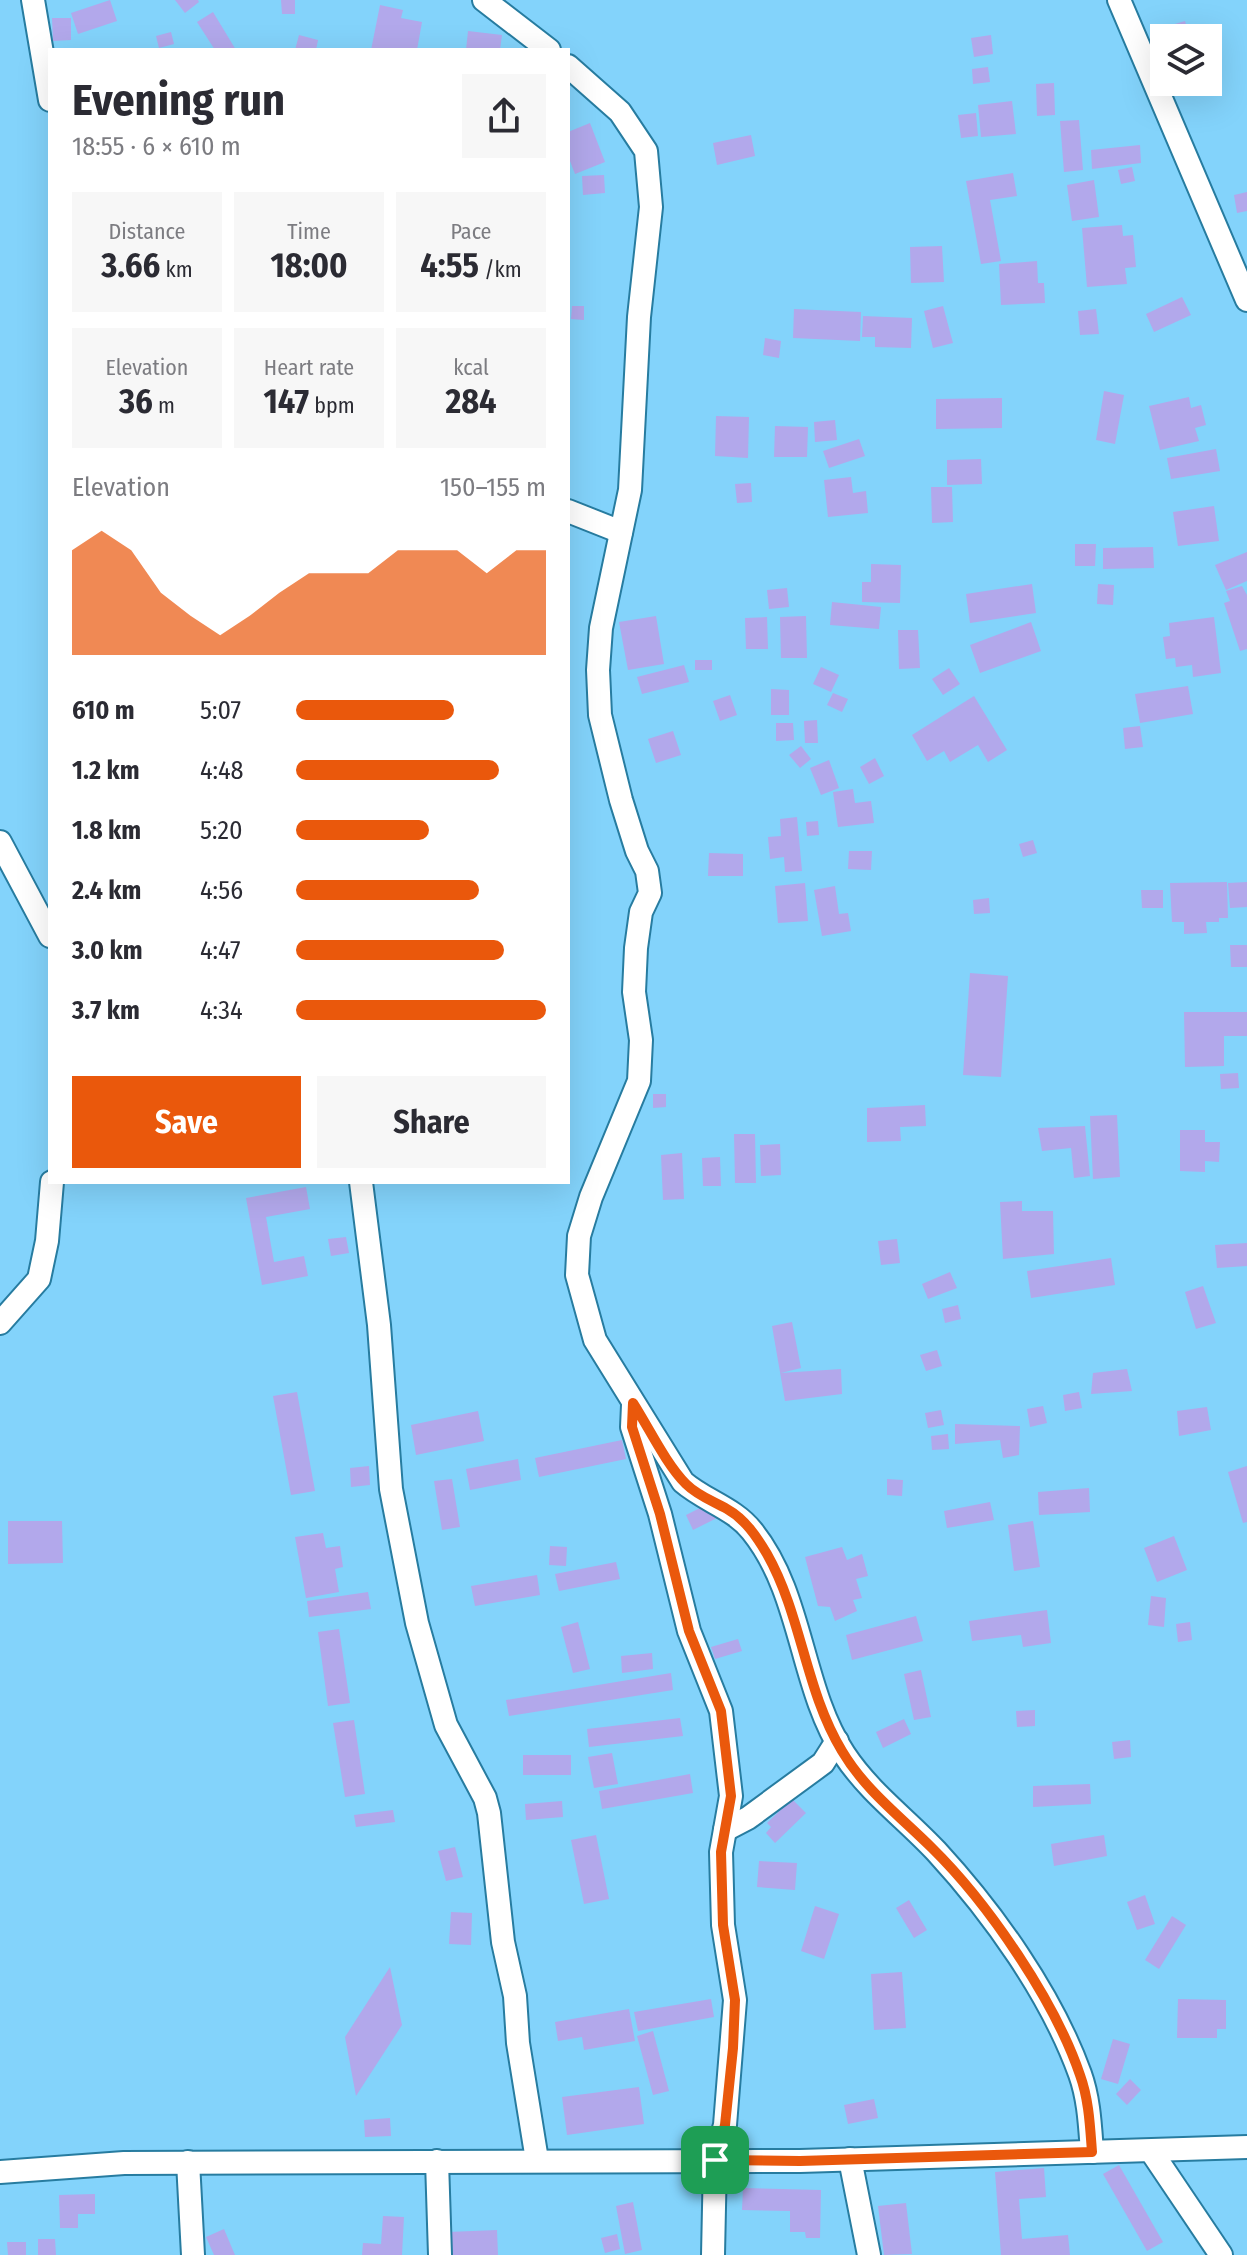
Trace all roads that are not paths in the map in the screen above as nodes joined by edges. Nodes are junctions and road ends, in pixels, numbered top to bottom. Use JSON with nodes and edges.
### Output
{"nodes":[{"id":1,"x":33,"y":0,"type":"edge"},
{"id":2,"x":484,"y":0,"type":"edge"},
{"id":3,"x":1119,"y":0,"type":"edge"},
{"id":4,"x":546,"y":48,"type":"edge"},
{"id":5,"x":570,"y":68,"type":"edge"},
{"id":6,"x":48,"y":88,"type":"edge"},
{"id":7,"x":1247,"y":300,"type":"edge"},
{"id":8,"x":570,"y":512,"type":"edge"},
{"id":9,"x":621,"y":532,"type":"junction"},
{"id":10,"x":0,"y":842,"type":"edge"},
{"id":11,"x":48,"y":932,"type":"edge"},
{"id":12,"x":52,"y":1184,"type":"edge"},
{"id":13,"x":361,"y":1184,"type":"edge"},
{"id":14,"x":0,"y":1323,"type":"edge"},
{"id":15,"x":633,"y":1403,"type":"junction"},
{"id":16,"x":837,"y":1741,"type":"junction"},
{"id":17,"x":725,"y":1830,"type":"junction"},
{"id":18,"x":1247,"y":2147,"type":"edge"},
{"id":19,"x":1151,"y":2151,"type":"junction"},
{"id":20,"x":1092,"y":2152,"type":"junction"},
{"id":21,"x":850,"y":2159,"type":"junction"},
{"id":22,"x":537,"y":2160,"type":"junction"},
{"id":23,"x":715,"y":2160,"type":"junction"},
{"id":24,"x":437,"y":2161,"type":"junction"},
{"id":25,"x":188,"y":2162,"type":"junction"},
{"id":26,"x":0,"y":2172,"type":"edge"},
{"id":27,"x":193,"y":2255,"type":"edge"},
{"id":28,"x":440,"y":2255,"type":"edge"},
{"id":29,"x":713,"y":2255,"type":"edge"},
{"id":30,"x":869,"y":2255,"type":"edge"},
{"id":31,"x":1221,"y":2255,"type":"edge"}],
"edges":[{"from":1,"to":6,"type":"street"},
{"from":2,"to":4,"type":"street"},
{"from":3,"to":7,"type":"street"},
{"from":5,"to":9,"type":"street"},
{"from":8,"to":9,"type":"street"},
{"from":9,"to":15,"type":"street"},
{"from":10,"to":11,"type":"street"},
{"from":12,"to":14,"type":"street"},
{"from":13,"to":22,"type":"street"},
{"from":15,"to":16,"type":"street"},
{"from":15,"to":17,"type":"street"},
{"from":16,"to":17,"type":"street"},
{"from":16,"to":20,"type":"street"},
{"from":17,"to":23,"type":"street"},
{"from":18,"to":19,"type":"street"},
{"from":19,"to":20,"type":"street"},
{"from":19,"to":31,"type":"street"},
{"from":20,"to":21,"type":"street"},
{"from":21,"to":23,"type":"street"},
{"from":21,"to":30,"type":"street"},
{"from":22,"to":23,"type":"street"},
{"from":22,"to":24,"type":"street"},
{"from":23,"to":29,"type":"street"},
{"from":24,"to":25,"type":"street"},
{"from":24,"to":28,"type":"street"},
{"from":25,"to":26,"type":"street"},
{"from":25,"to":27,"type":"street"}]}
